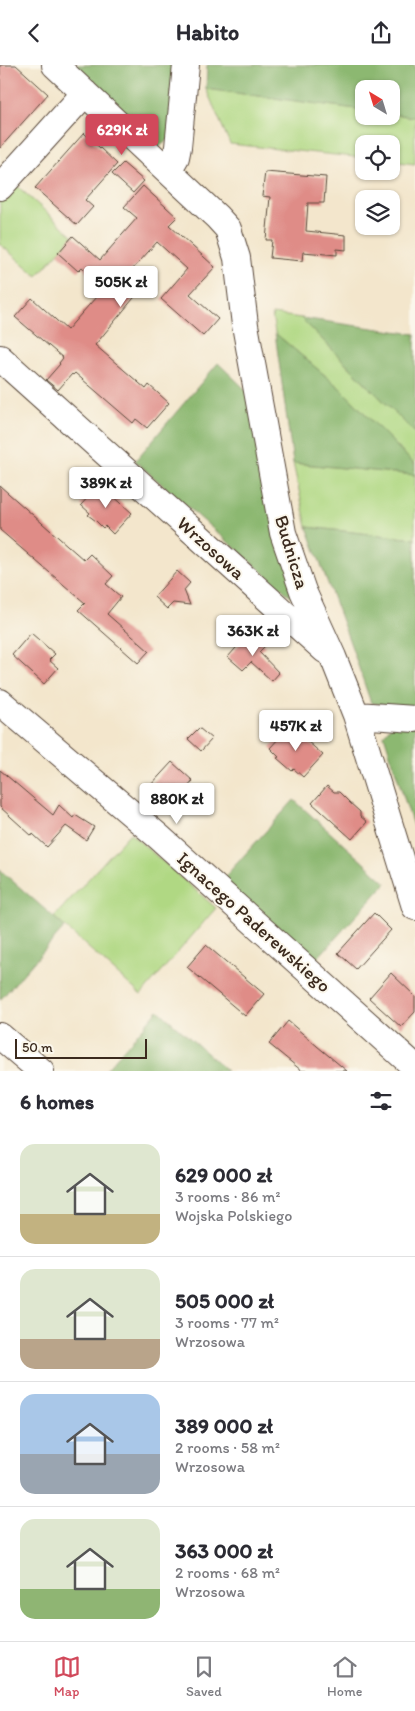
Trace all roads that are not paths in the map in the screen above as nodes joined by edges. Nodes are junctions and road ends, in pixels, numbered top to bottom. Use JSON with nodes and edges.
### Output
{"nodes":[{"id":1,"x":55,"y":65,"type":"edge"},
{"id":2,"x":186,"y":65,"type":"edge"},
{"id":3,"x":86,"y":93,"type":"junction"},
{"id":4,"x":168,"y":171,"type":"junction"},
{"id":5,"x":0,"y":187,"type":"edge"},
{"id":6,"x":0,"y":359,"type":"edge"},
{"id":7,"x":333,"y":657,"type":"junction"},
{"id":8,"x":0,"y":702,"type":"edge"},
{"id":9,"x":356,"y":715,"type":"junction"},
{"id":10,"x":415,"y":719,"type":"edge"},
{"id":11,"x":415,"y":907,"type":"edge"},
{"id":12,"x":0,"y":1036,"type":"edge"},
{"id":13,"x":415,"y":1067,"type":"edge"},
{"id":14,"x":41,"y":1071,"type":"edge"}],
"edges":[{"from":1,"to":3,"type":"street","name":"Budnicza"},
{"from":2,"to":4,"type":"street"},
{"from":3,"to":4,"type":"street","name":"Budnicza"},
{"from":3,"to":5,"type":"street"},
{"from":4,"to":7,"type":"street","name":"Budnicza"},
{"from":6,"to":7,"type":"street","name":"Wrzosowa"},
{"from":7,"to":9,"type":"street","name":"Budnicza"},
{"from":8,"to":13,"type":"street","name":"Ignacego Paderewskiego"},
{"from":9,"to":10,"type":"street"},
{"from":9,"to":11,"type":"street","name":"Budnicza"},
{"from":12,"to":14,"type":"street"}]}
